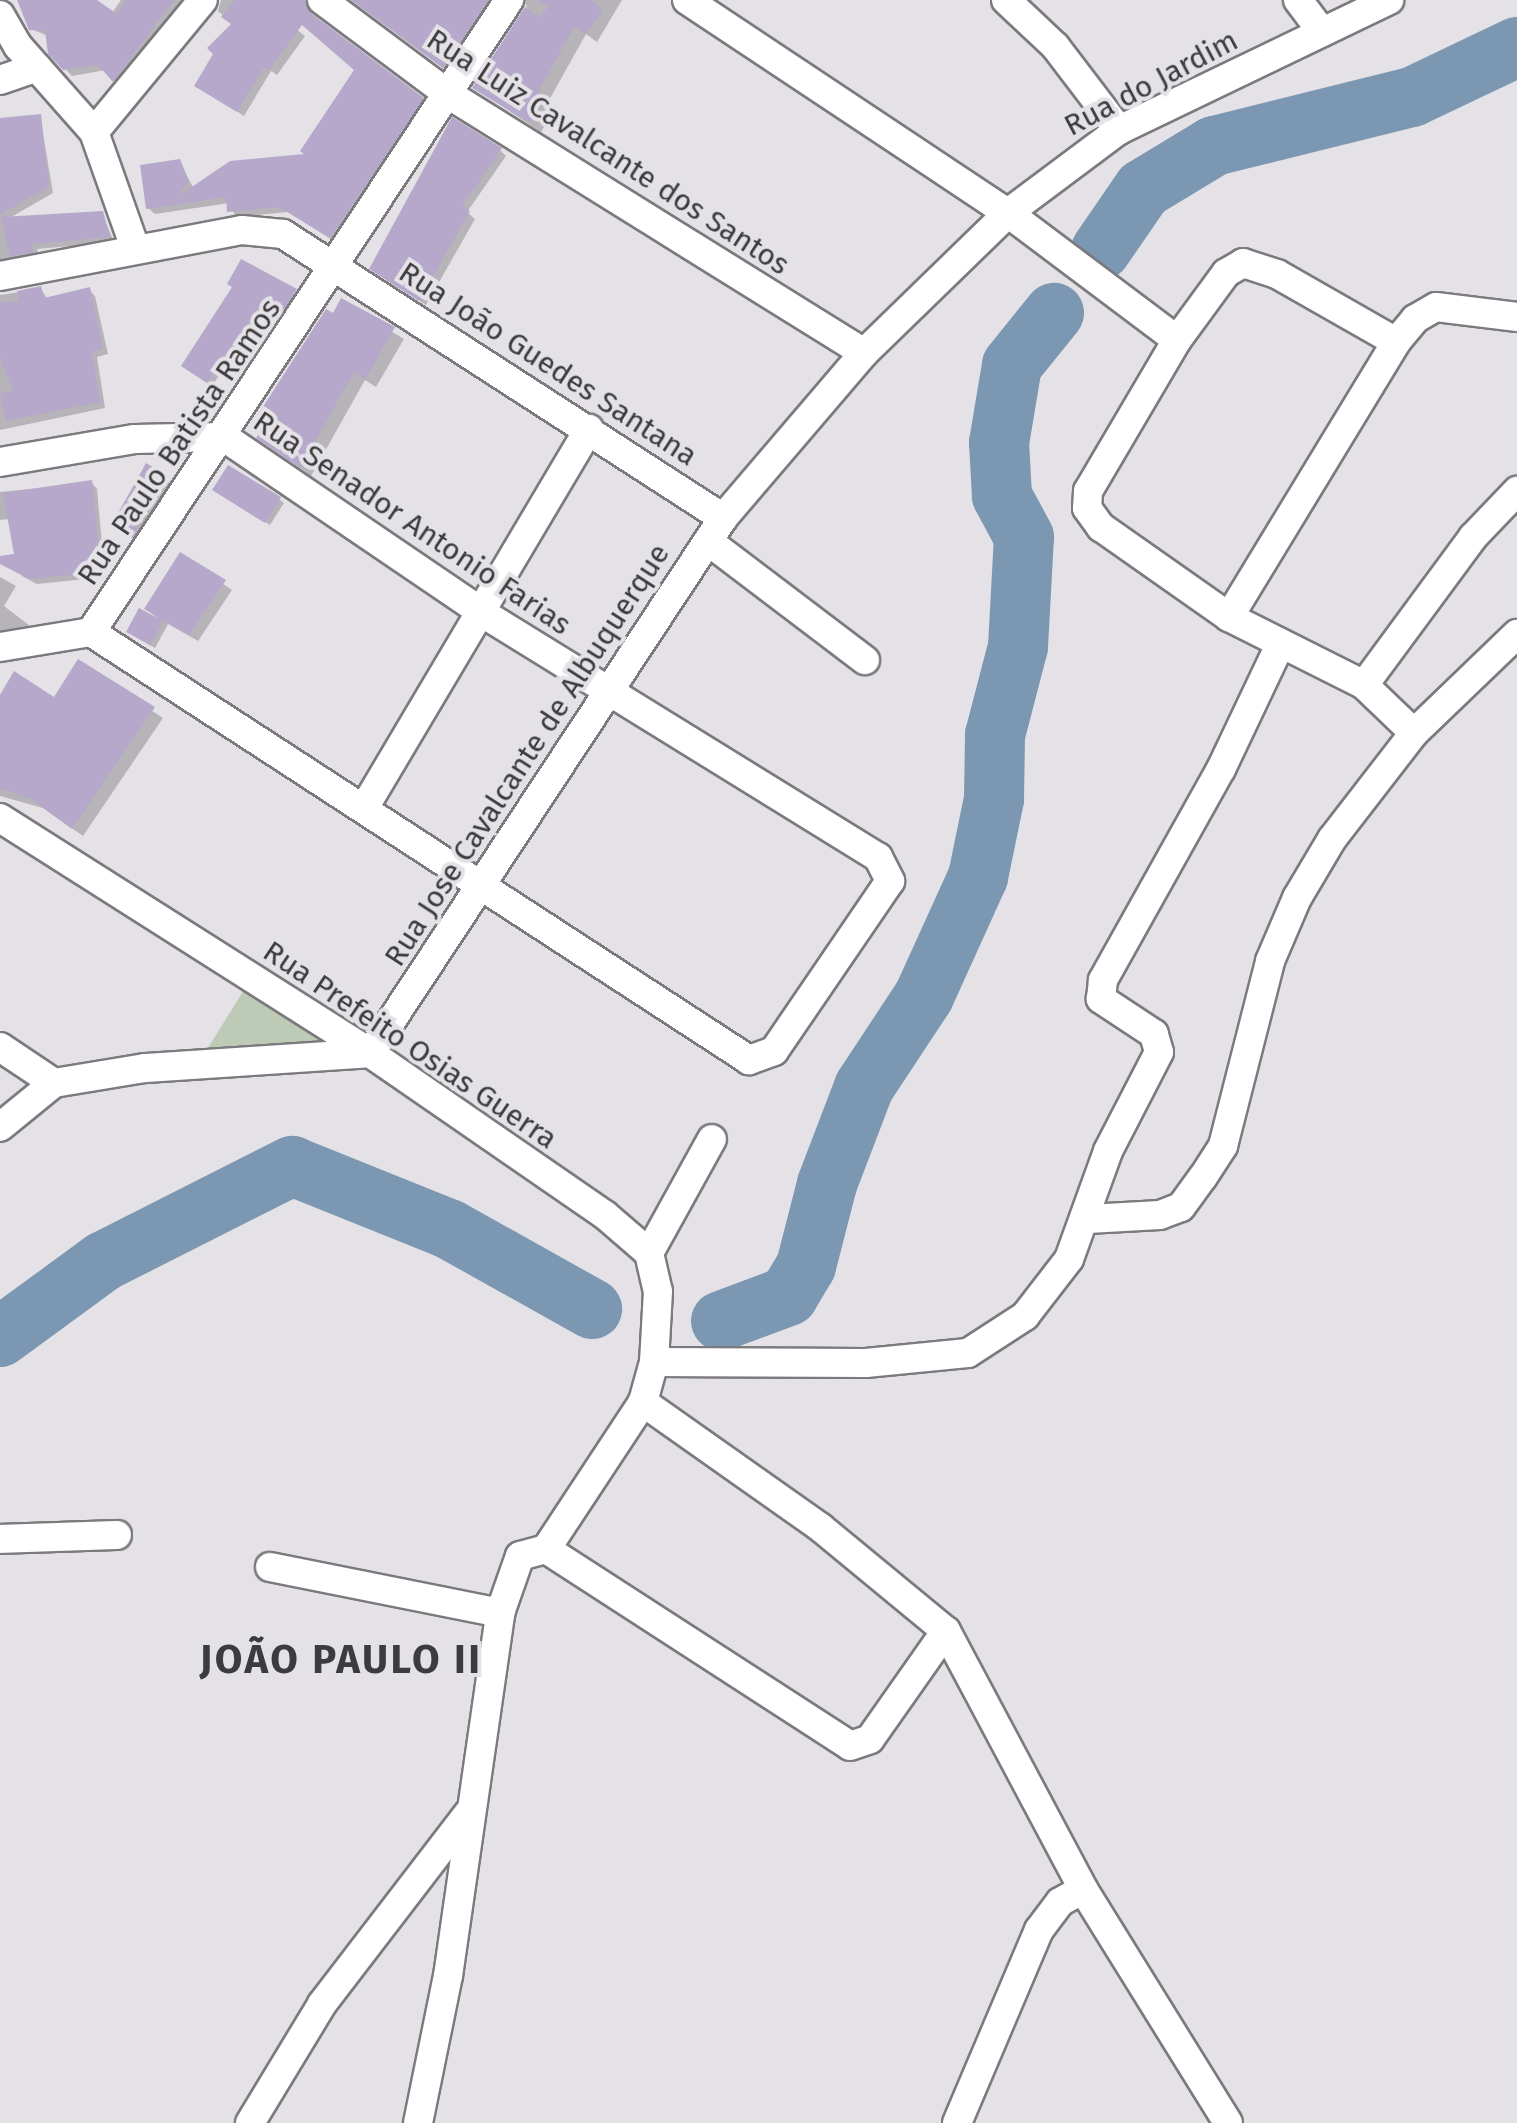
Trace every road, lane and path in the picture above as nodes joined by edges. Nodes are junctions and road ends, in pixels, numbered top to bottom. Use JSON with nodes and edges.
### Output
{"nodes":[{"id":1,"x":203,"y":0,"type":"edge"},
{"id":2,"x":322,"y":0,"type":"edge"},
{"id":3,"x":509,"y":0,"type":"edge"},
{"id":4,"x":686,"y":0,"type":"edge"},
{"id":5,"x":1006,"y":0,"type":"edge"},
{"id":6,"x":1298,"y":0,"type":"edge"},
{"id":7,"x":1389,"y":0,"type":"edge"},
{"id":8,"x":0,"y":14,"type":"edge"},
{"id":9,"x":1322,"y":32,"type":"junction"},
{"id":10,"x":37,"y":67,"type":"junction"},
{"id":11,"x":0,"y":80,"type":"edge"},
{"id":12,"x":448,"y":94,"type":"junction"},
{"id":13,"x":1119,"y":130,"type":"junction"},
{"id":14,"x":94,"y":132,"type":"junction"},
{"id":15,"x":1008,"y":213,"type":"junction"},
{"id":16,"x":135,"y":248,"type":"junction"},
{"id":17,"x":336,"y":265,"type":"junction"},
{"id":18,"x":0,"y":276,"type":"edge"},
{"id":19,"x":1517,"y":317,"type":"edge"},
{"id":20,"x":1177,"y":340,"type":"junction"},
{"id":21,"x":1396,"y":342,"type":"junction"},
{"id":22,"x":864,"y":353,"type":"junction"},
{"id":23,"x":590,"y":429,"type":"junction"},
{"id":24,"x":224,"y":437,"type":"junction"},
{"id":25,"x":0,"y":462,"type":"edge"},
{"id":26,"x":1517,"y":491,"type":"edge"},
{"id":27,"x":716,"y":529,"type":"junction"},
{"id":28,"x":484,"y":614,"type":"junction"},
{"id":29,"x":1229,"y":618,"type":"junction"},
{"id":30,"x":91,"y":632,"type":"junction"},
{"id":31,"x":1517,"y":634,"type":"edge"},
{"id":32,"x":1280,"y":645,"type":"junction"},
{"id":33,"x":0,"y":647,"type":"edge"},
{"id":34,"x":864,"y":660,"type":"dead end"},
{"id":35,"x":1364,"y":685,"type":"junction"},
{"id":36,"x":609,"y":690,"type":"junction"},
{"id":37,"x":1414,"y":733,"type":"junction"},
{"id":38,"x":364,"y":808,"type":"junction"},
{"id":39,"x":0,"y":818,"type":"edge"},
{"id":40,"x":480,"y":884,"type":"junction"},
{"id":41,"x":724,"y":1045,"type":"joint"},
{"id":42,"x":0,"y":1047,"type":"edge"},
{"id":43,"x":370,"y":1053,"type":"junction"},
{"id":44,"x":54,"y":1082,"type":"junction"},
{"id":45,"x":0,"y":1127,"type":"edge"},
{"id":46,"x":712,"y":1139,"type":"dead end"},
{"id":47,"x":1088,"y":1219,"type":"junction"},
{"id":48,"x":648,"y":1253,"type":"junction"},
{"id":49,"x":654,"y":1362,"type":"junction"},
{"id":50,"x":643,"y":1402,"type":"junction"},
{"id":51,"x":117,"y":1535,"type":"dead end"},
{"id":52,"x":0,"y":1540,"type":"edge"},
{"id":53,"x":546,"y":1549,"type":"junction"},
{"id":54,"x":270,"y":1567,"type":"dead end"},
{"id":55,"x":500,"y":1613,"type":"junction"},
{"id":56,"x":946,"y":1631,"type":"junction"},
{"id":57,"x":469,"y":1813,"type":"junction"},
{"id":58,"x":1084,"y":1889,"type":"junction"},
{"id":59,"x":250,"y":2123,"type":"edge"},
{"id":60,"x":418,"y":2123,"type":"edge"},
{"id":61,"x":957,"y":2123,"type":"edge"},
{"id":62,"x":1228,"y":2123,"type":"edge"}],
"edges":[{"from":1,"to":14,"type":"street"},
{"from":2,"to":12,"type":"street","name":"Rua Luiz Cavalcante dos Santos"},
{"from":3,"to":12,"type":"street","name":"Rua Paulo Batista Ramos"},
{"from":4,"to":15,"type":"street"},
{"from":5,"to":13,"type":"street"},
{"from":6,"to":9,"type":"street"},
{"from":7,"to":9,"type":"street","name":"Rua do Jardim"},
{"from":8,"to":10,"type":"street"},
{"from":9,"to":13,"type":"street","name":"Rua do Jardim"},
{"from":10,"to":11,"type":"street"},
{"from":10,"to":14,"type":"street"},
{"from":12,"to":17,"type":"street","name":"Rua Paulo Batista Ramos"},
{"from":12,"to":22,"type":"street","name":"Rua Luiz Cavalcante dos Santos"},
{"from":13,"to":15,"type":"street","name":"Rua do Jardim"},
{"from":14,"to":16,"type":"street"},
{"from":15,"to":20,"type":"street"},
{"from":15,"to":22,"type":"street","name":"Rua Jose Cavalcante de Albuquerque"},
{"from":16,"to":17,"type":"street"},
{"from":16,"to":18,"type":"street"},
{"from":17,"to":23,"type":"street","name":"Rua João Guedes Santana"},
{"from":17,"to":24,"type":"street","name":"Rua Paulo Batista Ramos"},
{"from":19,"to":21,"type":"street"},
{"from":20,"to":21,"type":"street"},
{"from":20,"to":29,"type":"street"},
{"from":21,"to":29,"type":"street"},
{"from":22,"to":27,"type":"street","name":"Rua Jose Cavalcante de Albuquerque"},
{"from":23,"to":27,"type":"street","name":"Rua João Guedes Santana"},
{"from":23,"to":28,"type":"street"},
{"from":24,"to":25,"type":"street"},
{"from":24,"to":28,"type":"street","name":"Rua Senador Antonio Farias"},
{"from":24,"to":30,"type":"street","name":"Rua Paulo Batista Ramos"},
{"from":26,"to":35,"type":"street"},
{"from":27,"to":34,"type":"street","name":"Rua João Guedes Santana"},
{"from":27,"to":36,"type":"street","name":"Rua Jose Cavalcante de Albuquerque"},
{"from":28,"to":36,"type":"street","name":"Rua Senador Antonio Farias"},
{"from":28,"to":38,"type":"street"},
{"from":29,"to":32,"type":"street"},
{"from":30,"to":33,"type":"street"},
{"from":30,"to":38,"type":"street","name":"Rua Paulo Batista Ramos"},
{"from":31,"to":37,"type":"street"},
{"from":32,"to":35,"type":"street"},
{"from":32,"to":47,"type":"street"},
{"from":35,"to":37,"type":"street"},
{"from":36,"to":40,"type":"street","name":"Rua Jose Cavalcante de Albuquerque"},
{"from":36,"to":41,"type":"street","name":"Rua Senador Antonio Farias"},
{"from":37,"to":47,"type":"street"},
{"from":38,"to":40,"type":"street","name":"Rua Paulo Batista Ramos"},
{"from":39,"to":43,"type":"street","name":"Rua Prefeito Osias Guerra"},
{"from":40,"to":41,"type":"street","name":"Rua Paulo Batista Ramos"},
{"from":40,"to":43,"type":"street","name":"Rua Jose Cavalcante de Albuquerque"},
{"from":42,"to":44,"type":"street"},
{"from":43,"to":44,"type":"street"},
{"from":43,"to":48,"type":"street","name":"Rua Prefeito Osias Guerra"},
{"from":44,"to":45,"type":"street"},
{"from":46,"to":48,"type":"street"},
{"from":47,"to":49,"type":"street"},
{"from":48,"to":49,"type":"street"},
{"from":49,"to":50,"type":"street"},
{"from":50,"to":53,"type":"street"},
{"from":50,"to":56,"type":"street"},
{"from":51,"to":52,"type":"street"},
{"from":53,"to":55,"type":"street"},
{"from":53,"to":56,"type":"street"},
{"from":54,"to":55,"type":"street"},
{"from":55,"to":57,"type":"street"},
{"from":56,"to":58,"type":"street"},
{"from":57,"to":59,"type":"street"},
{"from":57,"to":60,"type":"street"},
{"from":58,"to":61,"type":"street"},
{"from":58,"to":62,"type":"street"}]}
